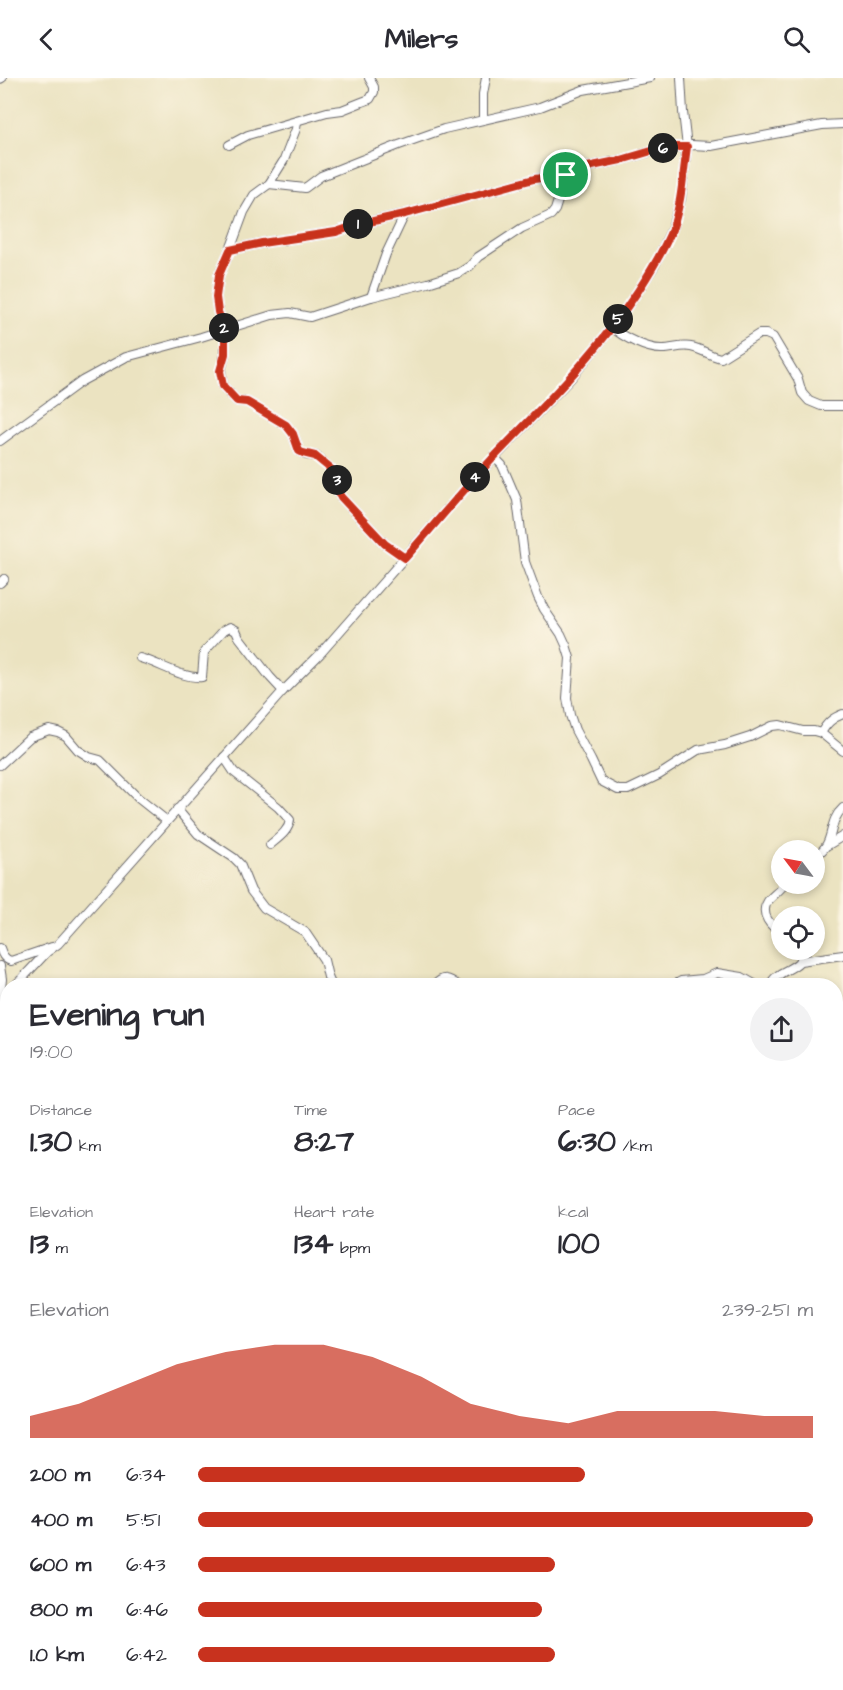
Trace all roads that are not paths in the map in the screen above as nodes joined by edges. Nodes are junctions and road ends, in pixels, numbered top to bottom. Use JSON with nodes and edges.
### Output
{"nodes":[{"id":1,"x":369,"y":78,"type":"edge"},
{"id":2,"x":486,"y":78,"type":"edge"},
{"id":3,"x":650,"y":78,"type":"edge"},
{"id":4,"x":681,"y":78,"type":"edge"},
{"id":5,"x":483,"y":119,"type":"junction"},
{"id":6,"x":297,"y":121,"type":"junction"},
{"id":7,"x":843,"y":124,"type":"edge"},
{"id":8,"x":229,"y":145,"type":"dead end"},
{"id":9,"x":687,"y":147,"type":"junction"},
{"id":10,"x":566,"y":175,"type":"junction"},
{"id":11,"x":269,"y":184,"type":"junction"},
{"id":12,"x":405,"y":214,"type":"junction"},
{"id":13,"x":230,"y":250,"type":"junction"},
{"id":14,"x":371,"y":297,"type":"junction"},
{"id":15,"x":612,"y":327,"type":"junction"},
{"id":16,"x":225,"y":330,"type":"junction"},
{"id":17,"x":843,"y":406,"type":"edge"},
{"id":18,"x":0,"y":441,"type":"edge"},
{"id":19,"x":494,"y":457,"type":"junction"},
{"id":20,"x":405,"y":558,"type":"junction"},
{"id":21,"x":140,"y":658,"type":"dead end"},
{"id":22,"x":283,"y":691,"type":"junction"},
{"id":23,"x":843,"y":714,"type":"edge"},
{"id":24,"x":821,"y":733,"type":"junction"},
{"id":25,"x":843,"y":751,"type":"edge"},
{"id":26,"x":224,"y":757,"type":"junction"},
{"id":27,"x":0,"y":765,"type":"edge"},
{"id":28,"x":843,"y":808,"type":"edge"},
{"id":29,"x":177,"y":809,"type":"junction"},
{"id":30,"x":167,"y":821,"type":"junction"},
{"id":31,"x":831,"y":832,"type":"junction"},
{"id":32,"x":843,"y":836,"type":"edge"},
{"id":33,"x":270,"y":845,"type":"dead end"},
{"id":34,"x":828,"y":845,"type":"junction"},
{"id":35,"x":825,"y":849,"type":"edge"},
{"id":36,"x":774,"y":894,"type":"edge"},
{"id":37,"x":771,"y":925,"type":"edge"},
{"id":38,"x":58,"y":944,"type":"junction"},
{"id":39,"x":0,"y":948,"type":"edge"},
{"id":40,"x":843,"y":955,"type":"edge"},
{"id":41,"x":800,"y":961,"type":"joint"},
{"id":42,"x":23,"y":978,"type":"edge"},
{"id":43,"x":328,"y":978,"type":"edge"},
{"id":44,"x":705,"y":978,"type":"edge"},
{"id":45,"x":744,"y":978,"type":"edge"},
{"id":46,"x":775,"y":978,"type":"edge"}],
"edges":[{"from":1,"to":6,"type":"street"},
{"from":2,"to":5,"type":"street"},
{"from":3,"to":5,"type":"street"},
{"from":4,"to":9,"type":"street"},
{"from":5,"to":11,"type":"street"},
{"from":6,"to":8,"type":"street"},
{"from":6,"to":11,"type":"street"},
{"from":7,"to":9,"type":"street"},
{"from":9,"to":10,"type":"street"},
{"from":9,"to":15,"type":"street"},
{"from":10,"to":12,"type":"street"},
{"from":10,"to":14,"type":"street"},
{"from":11,"to":13,"type":"street"},
{"from":12,"to":13,"type":"street"},
{"from":12,"to":14,"type":"street"},
{"from":13,"to":16,"type":"street"},
{"from":14,"to":16,"type":"street"},
{"from":15,"to":17,"type":"street"},
{"from":15,"to":19,"type":"street"},
{"from":16,"to":18,"type":"street"},
{"from":16,"to":20,"type":"street"},
{"from":19,"to":20,"type":"street"},
{"from":19,"to":24,"type":"street"},
{"from":20,"to":22,"type":"street"},
{"from":21,"to":22,"type":"street"},
{"from":22,"to":26,"type":"street"},
{"from":23,"to":24,"type":"street"},
{"from":24,"to":25,"type":"street"},
{"from":26,"to":29,"type":"street"},
{"from":26,"to":33,"type":"street"},
{"from":27,"to":30,"type":"street"},
{"from":28,"to":31,"type":"street"},
{"from":29,"to":30,"type":"street"},
{"from":29,"to":43,"type":"street"},
{"from":30,"to":38,"type":"street"},
{"from":31,"to":32,"type":"street"},
{"from":31,"to":34,"type":"street"},
{"from":32,"to":34,"type":"street"},
{"from":34,"to":35,"type":"street"},
{"from":36,"to":37,"type":"street"},
{"from":38,"to":39,"type":"street"},
{"from":38,"to":42,"type":"street"},
{"from":40,"to":41,"type":"street"},
{"from":41,"to":46,"type":"street"},
{"from":44,"to":45,"type":"street"}]}
